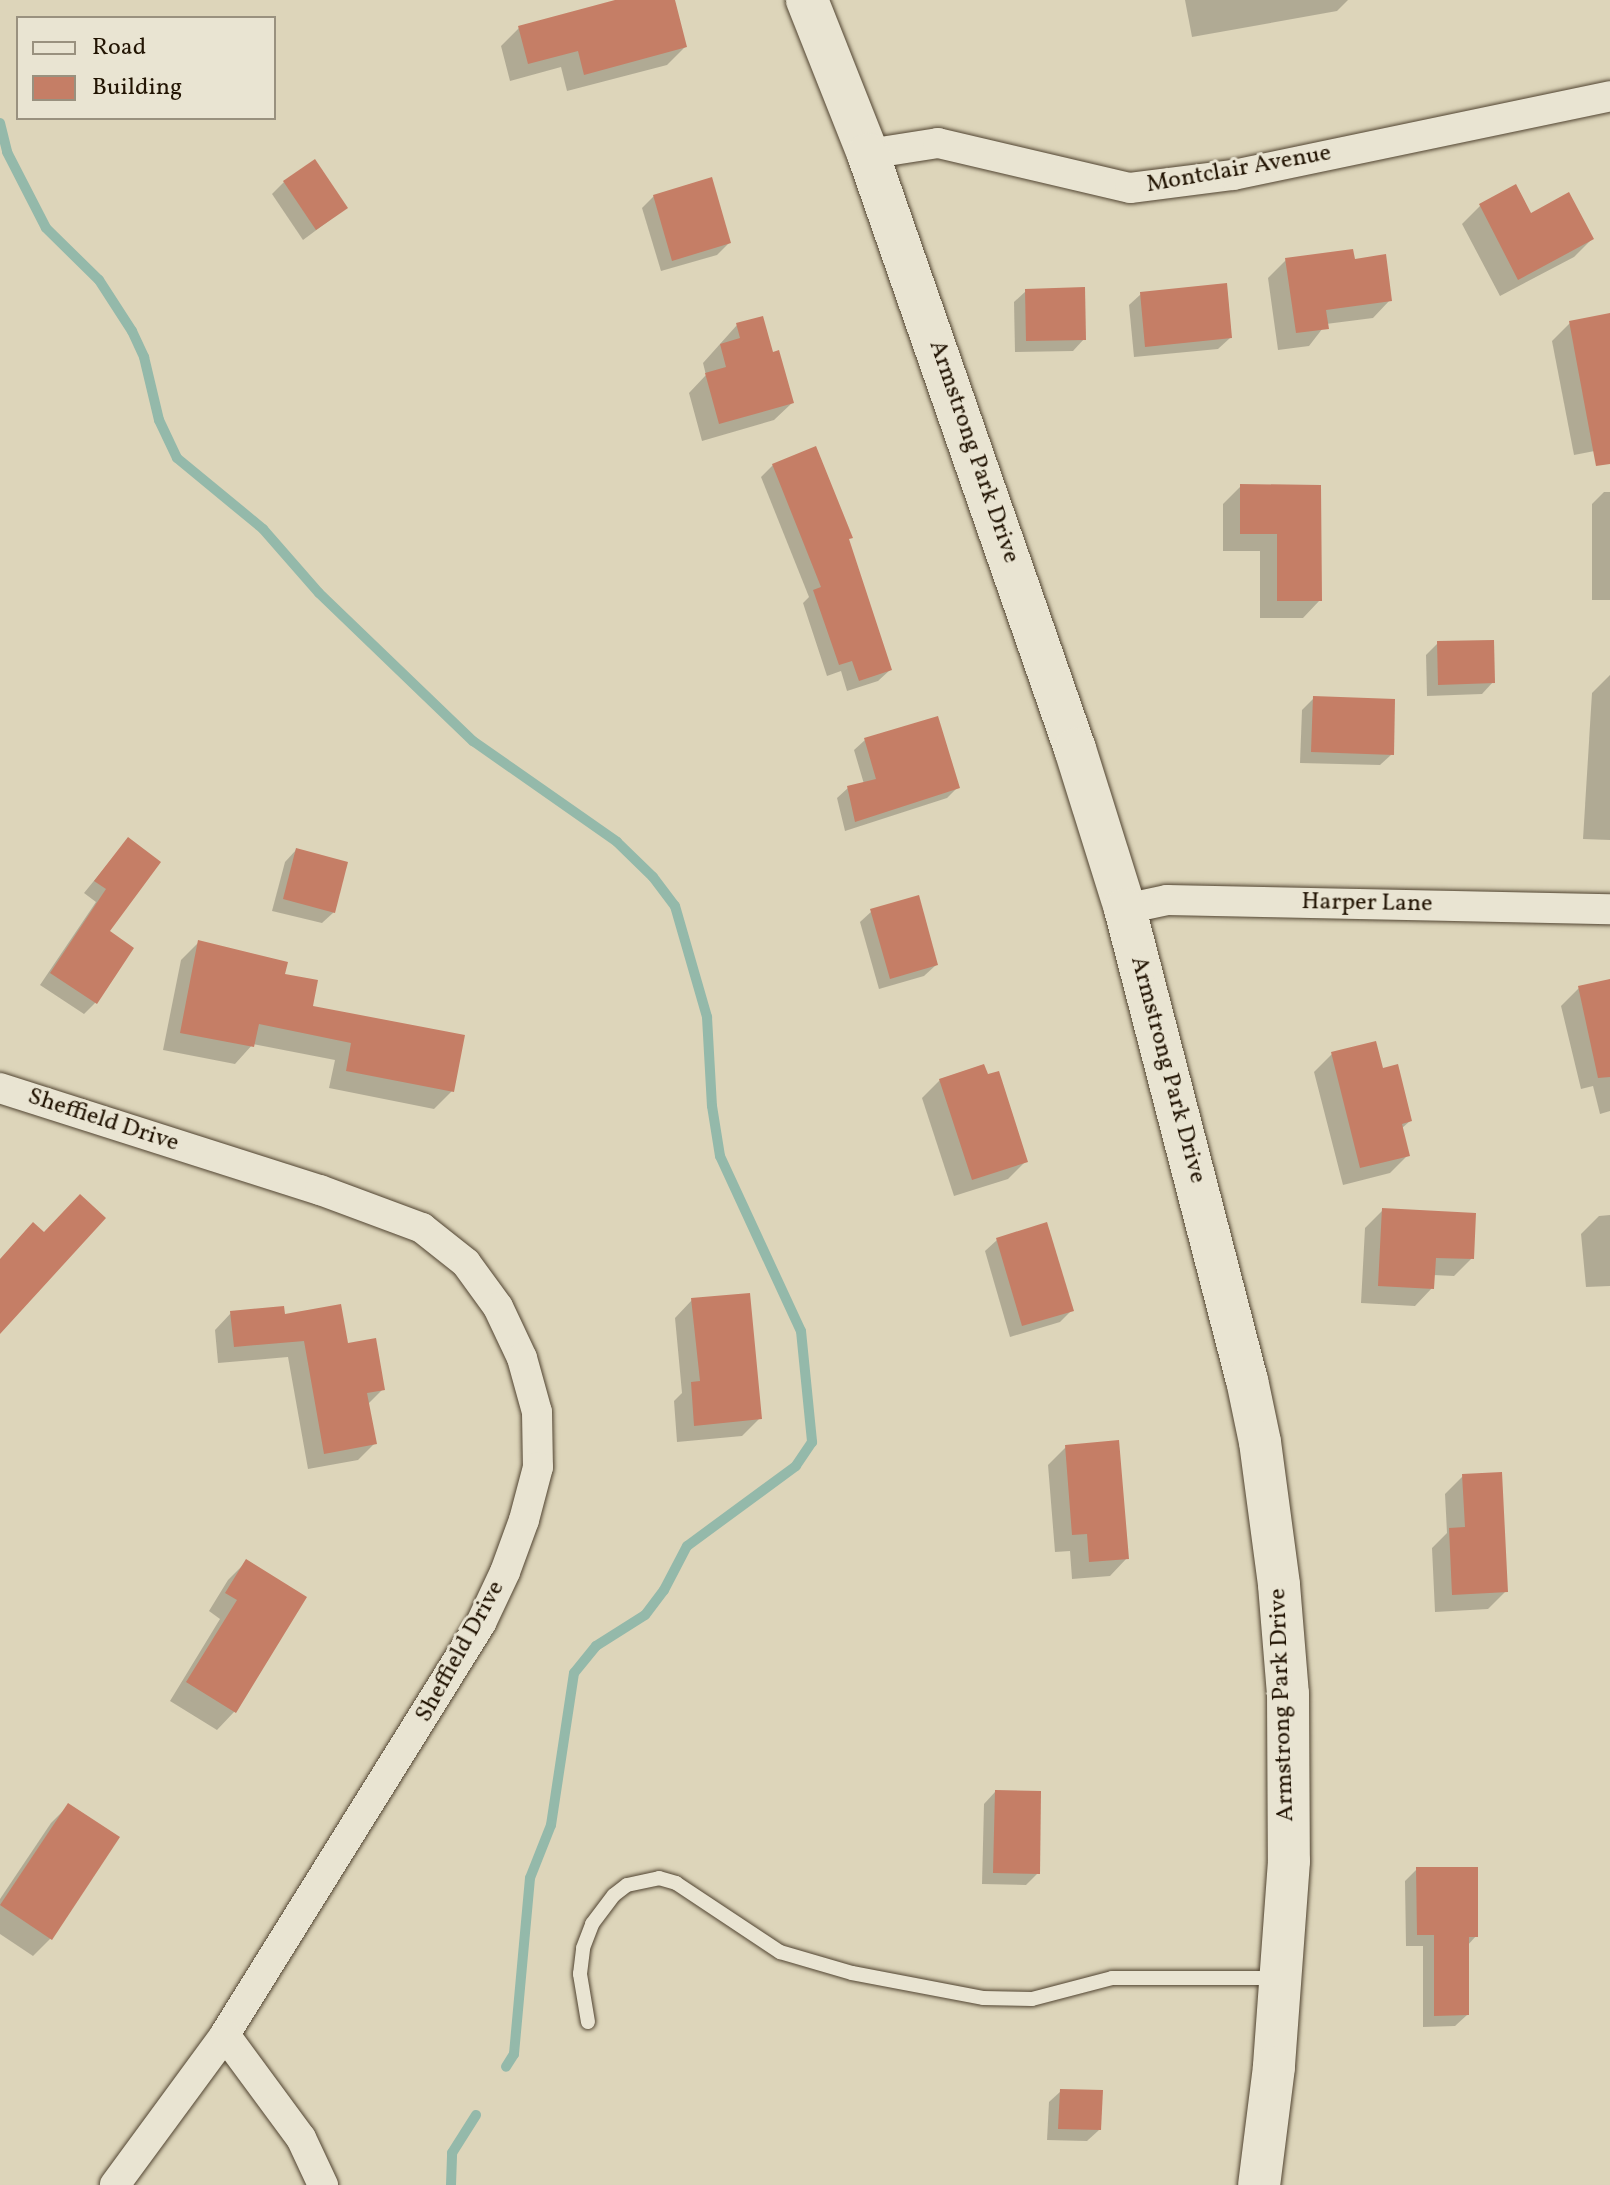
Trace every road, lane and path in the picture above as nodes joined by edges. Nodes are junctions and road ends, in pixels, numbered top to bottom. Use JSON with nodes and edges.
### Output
{"nodes":[{"id":1,"x":807,"y":0,"type":"edge"},
{"id":2,"x":1610,"y":96,"type":"edge"},
{"id":3,"x":868,"y":154,"type":"junction"},
{"id":4,"x":1125,"y":909,"type":"junction"},
{"id":5,"x":1610,"y":909,"type":"edge"},
{"id":6,"x":0,"y":1088,"type":"edge"},
{"id":7,"x":1281,"y":1978,"type":"junction"},
{"id":8,"x":588,"y":2022,"type":"dead end"},
{"id":9,"x":225,"y":2035,"type":"junction"},
{"id":10,"x":115,"y":2185,"type":"edge"},
{"id":11,"x":323,"y":2185,"type":"edge"},
{"id":12,"x":1259,"y":2185,"type":"edge"}],
"edges":[{"from":1,"to":3,"type":"main road","name":"Armstrong Park Drive"},
{"from":2,"to":3,"type":"street","name":"Montclair Avenue"},
{"from":3,"to":4,"type":"main road","name":"Armstrong Park Drive"},
{"from":4,"to":5,"type":"street","name":"Harper Lane"},
{"from":4,"to":7,"type":"main road","name":"Armstrong Park Drive"},
{"from":6,"to":9,"type":"street","name":"Sheffield Drive"},
{"from":7,"to":8,"type":"lane"},
{"from":7,"to":12,"type":"main road","name":"Armstrong Park Drive"},
{"from":9,"to":10,"type":"street","name":"Sheffield Drive"},
{"from":9,"to":11,"type":"street"}]}
